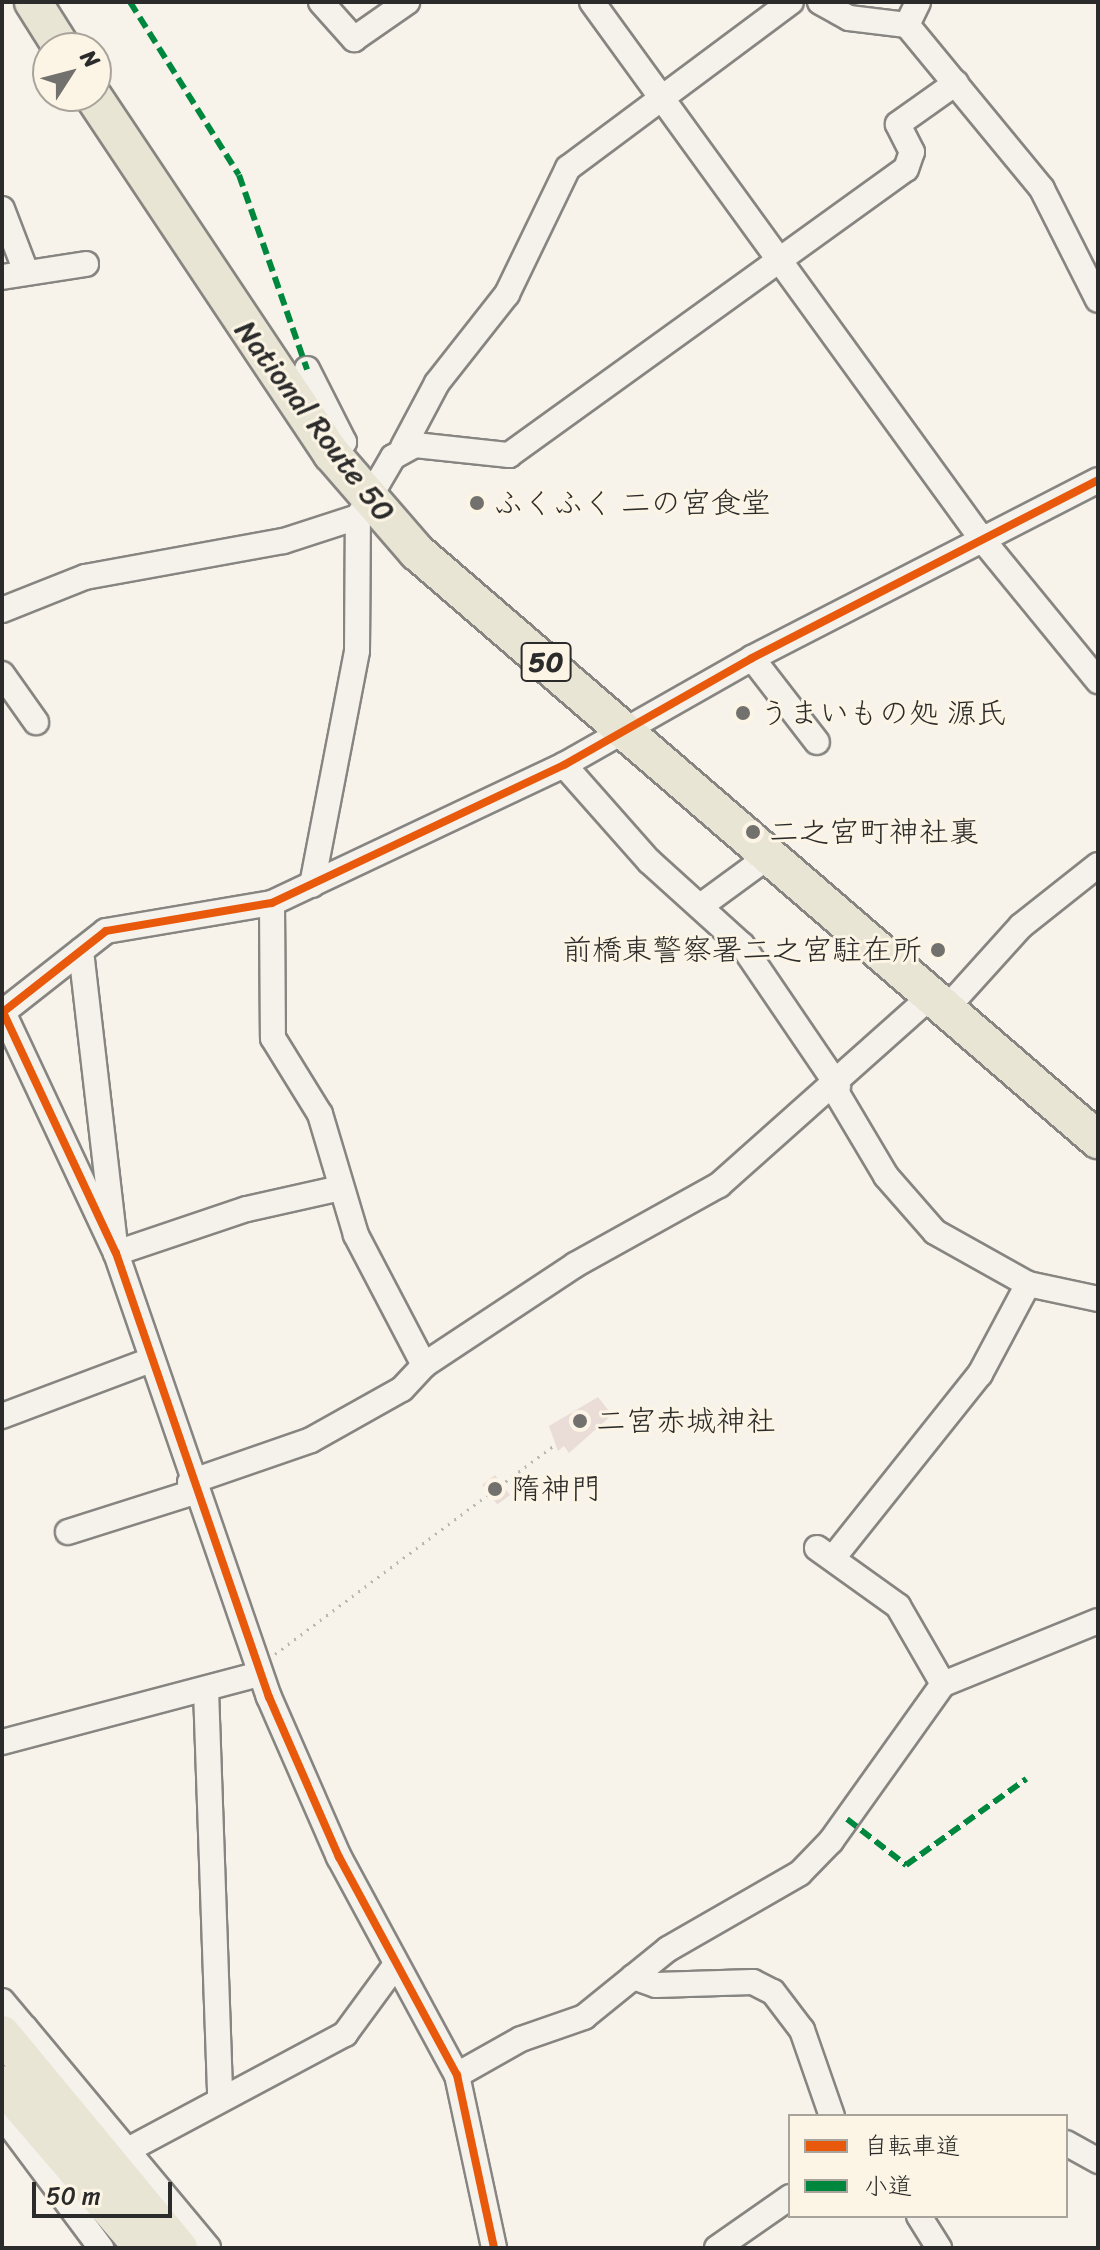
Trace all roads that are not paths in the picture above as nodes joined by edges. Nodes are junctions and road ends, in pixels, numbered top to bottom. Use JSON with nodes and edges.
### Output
{"nodes":[{"id":1,"x":33,"y":2,"type":"edge"},
{"id":2,"x":321,"y":2,"type":"edge"},
{"id":3,"x":407,"y":2,"type":"edge"},
{"id":4,"x":592,"y":2,"type":"edge"},
{"id":5,"x":791,"y":2,"type":"edge"},
{"id":6,"x":820,"y":2,"type":"edge"},
{"id":7,"x":918,"y":2,"type":"edge"},
{"id":8,"x":907,"y":25,"type":"junction"},
{"id":9,"x":52,"y":32,"type":"edge"},
{"id":10,"x":956,"y":83,"type":"junction"},
{"id":11,"x":662,"y":99,"type":"junction"},
{"id":12,"x":104,"y":112,"type":"edge"},
{"id":13,"x":2,"y":209,"type":"edge"},
{"id":14,"x":779,"y":259,"type":"junction"},
{"id":15,"x":86,"y":264,"type":"dead end"},
{"id":16,"x":26,"y":272,"type":"junction"},
{"id":17,"x":2,"y":277,"type":"edge"},
{"id":18,"x":1098,"y":300,"type":"edge"},
{"id":19,"x":307,"y":369,"type":"dead end"},
{"id":20,"x":403,"y":447,"type":"junction"},
{"id":21,"x":332,"y":454,"type":"junction"},
{"id":22,"x":1098,"y":480,"type":"edge"},
{"id":23,"x":363,"y":508,"type":"junction"},
{"id":24,"x":981,"y":538,"type":"junction"},
{"id":25,"x":2,"y":610,"type":"edge"},
{"id":26,"x":752,"y":658,"type":"junction"},
{"id":27,"x":2,"y":674,"type":"edge"},
{"id":28,"x":1098,"y":681,"type":"edge"},
{"id":29,"x":36,"y":722,"type":"dead end"},
{"id":30,"x":623,"y":728,"type":"junction"},
{"id":31,"x":817,"y":742,"type":"dead end"},
{"id":32,"x":564,"y":765,"type":"junction"},
{"id":33,"x":769,"y":856,"type":"junction"},
{"id":34,"x":1098,"y":865,"type":"edge"},
{"id":35,"x":312,"y":885,"type":"junction"},
{"id":36,"x":272,"y":903,"type":"junction"},
{"id":37,"x":702,"y":905,"type":"junction"},
{"id":38,"x":81,"y":951,"type":"junction"},
{"id":39,"x":938,"y":1003,"type":"junction"},
{"id":40,"x":2,"y":1011,"type":"edge"},
{"id":41,"x":837,"y":1088,"type":"junction"},
{"id":42,"x":1098,"y":1140,"type":"edge"},
{"id":43,"x":341,"y":1188,"type":"junction"},
{"id":44,"x":116,"y":1253,"type":"junction"},
{"id":45,"x":1028,"y":1284,"type":"junction"},
{"id":46,"x":1098,"y":1299,"type":"edge"},
{"id":47,"x":148,"y":1361,"type":"junction"},
{"id":48,"x":424,"y":1365,"type":"junction"},
{"id":49,"x":2,"y":1416,"type":"edge"},
{"id":50,"x":192,"y":1487,"type":"junction"},
{"id":51,"x":68,"y":1532,"type":"dead end"},
{"id":52,"x":1098,"y":1621,"type":"edge"},
{"id":53,"x":260,"y":1662,"type":"junction"},
{"id":54,"x":943,"y":1684,"type":"junction"},
{"id":55,"x":206,"y":1690,"type":"junction"},
{"id":56,"x":2,"y":1742,"type":"edge"},
{"id":57,"x":394,"y":1967,"type":"junction"},
{"id":58,"x":633,"y":1977,"type":"junction"},
{"id":59,"x":2,"y":2001,"type":"edge"},
{"id":60,"x":11,"y":2034,"type":"edge"},
{"id":61,"x":457,"y":2075,"type":"junction"},
{"id":62,"x":2,"y":2084,"type":"edge"},
{"id":63,"x":220,"y":2098,"type":"junction"},
{"id":64,"x":831,"y":2114,"type":"edge"},
{"id":65,"x":2,"y":2115,"type":"edge"},
{"id":66,"x":1068,"y":2144,"type":"edge"},
{"id":67,"x":124,"y":2152,"type":"junction"},
{"id":68,"x":1098,"y":2161,"type":"edge"},
{"id":69,"x":788,"y":2198,"type":"edge"},
{"id":70,"x":920,"y":2218,"type":"edge"},
{"id":71,"x":101,"y":2248,"type":"edge"},
{"id":72,"x":143,"y":2248,"type":"edge"},
{"id":73,"x":179,"y":2248,"type":"edge"},
{"id":74,"x":208,"y":2248,"type":"edge"},
{"id":75,"x":494,"y":2248,"type":"edge"},
{"id":76,"x":717,"y":2248,"type":"edge"},
{"id":77,"x":939,"y":2248,"type":"edge"}],
"edges":[{"from":1,"to":9,"type":"highway"},
{"from":2,"to":3,"type":"street"},
{"from":4,"to":11,"type":"street"},
{"from":5,"to":11,"type":"street"},
{"from":6,"to":8,"type":"street"},
{"from":7,"to":8,"type":"street"},
{"from":8,"to":10,"type":"street"},
{"from":10,"to":14,"type":"street"},
{"from":10,"to":18,"type":"street"},
{"from":11,"to":14,"type":"street"},
{"from":11,"to":20,"type":"street"},
{"from":12,"to":21,"type":"highway","name":"National Route 50","number":"50"},
{"from":13,"to":16,"type":"street"},
{"from":14,"to":20,"type":"street"},
{"from":14,"to":24,"type":"street"},
{"from":15,"to":16,"type":"street"},
{"from":16,"to":17,"type":"street"},
{"from":19,"to":21,"type":"street"},
{"from":20,"to":23,"type":"street"},
{"from":21,"to":23,"type":"highway","name":"National Route 50","number":"50"},
{"from":22,"to":24,"type":"street"},
{"from":23,"to":25,"type":"street"},
{"from":23,"to":30,"type":"highway","name":"National Route 50","number":"50"},
{"from":23,"to":35,"type":"street"},
{"from":24,"to":26,"type":"street"},
{"from":24,"to":28,"type":"street"},
{"from":26,"to":30,"type":"street"},
{"from":26,"to":31,"type":"street"},
{"from":27,"to":29,"type":"street"},
{"from":30,"to":32,"type":"street"},
{"from":30,"to":33,"type":"highway","name":"National Route 50","number":"50"},
{"from":32,"to":35,"type":"street"},
{"from":32,"to":37,"type":"street"},
{"from":33,"to":37,"type":"street"},
{"from":33,"to":39,"type":"highway","name":"National Route 50","number":"50"},
{"from":34,"to":39,"type":"street"},
{"from":35,"to":36,"type":"street"},
{"from":36,"to":38,"type":"street"},
{"from":36,"to":43,"type":"street"},
{"from":37,"to":41,"type":"street"},
{"from":38,"to":40,"type":"street"},
{"from":38,"to":44,"type":"street"},
{"from":39,"to":41,"type":"street"},
{"from":39,"to":42,"type":"highway","name":"National Route 50","number":"50"},
{"from":40,"to":44,"type":"street"},
{"from":41,"to":45,"type":"street"},
{"from":41,"to":48,"type":"street"},
{"from":43,"to":44,"type":"street"},
{"from":43,"to":48,"type":"street"},
{"from":44,"to":47,"type":"street"},
{"from":45,"to":46,"type":"street"},
{"from":45,"to":54,"type":"street"},
{"from":47,"to":49,"type":"street"},
{"from":47,"to":50,"type":"street"},
{"from":48,"to":50,"type":"street"},
{"from":50,"to":51,"type":"street"},
{"from":50,"to":53,"type":"street"},
{"from":52,"to":54,"type":"street"},
{"from":53,"to":55,"type":"street"},
{"from":53,"to":57,"type":"street"},
{"from":54,"to":58,"type":"street"},
{"from":55,"to":56,"type":"street"},
{"from":55,"to":63,"type":"street"},
{"from":57,"to":61,"type":"street"},
{"from":57,"to":63,"type":"street"},
{"from":58,"to":61,"type":"street"},
{"from":58,"to":64,"type":"street"},
{"from":59,"to":60,"type":"street"},
{"from":60,"to":67,"type":"street"},
{"from":60,"to":73,"type":"highway"},
{"from":61,"to":75,"type":"street"},
{"from":62,"to":72,"type":"highway"},
{"from":63,"to":67,"type":"street"},
{"from":65,"to":71,"type":"street"},
{"from":66,"to":68,"type":"street"},
{"from":67,"to":74,"type":"street"},
{"from":69,"to":76,"type":"street"},
{"from":70,"to":77,"type":"street"}]}
